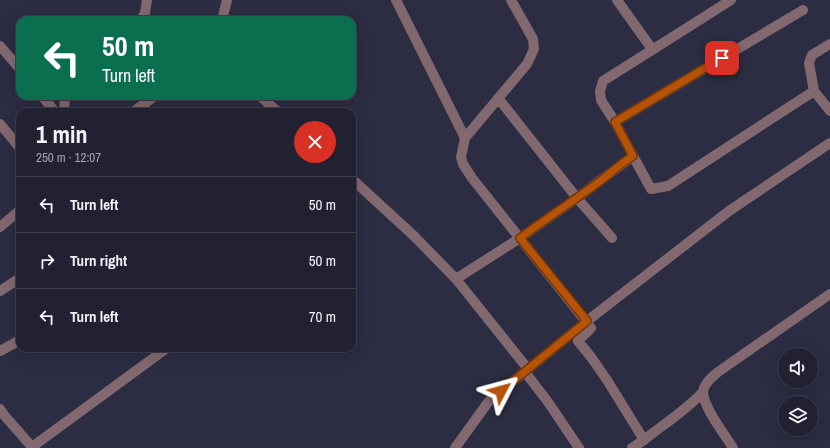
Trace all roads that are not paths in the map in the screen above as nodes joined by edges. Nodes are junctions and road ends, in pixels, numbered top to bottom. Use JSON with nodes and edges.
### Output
{"nodes":[{"id":1,"x":147,"y":0,"type":"edge"},
{"id":2,"x":227,"y":0,"type":"edge"},
{"id":3,"x":396,"y":0,"type":"edge"},
{"id":4,"x":511,"y":0,"type":"edge"},
{"id":5,"x":617,"y":0,"type":"edge"},
{"id":6,"x":731,"y":0,"type":"edge"},
{"id":7,"x":803,"y":10,"type":"dead end"},
{"id":8,"x":143,"y":16,"type":"edge"},
{"id":9,"x":223,"y":16,"type":"edge"},
{"id":10,"x":830,"y":44,"type":"edge"},
{"id":11,"x":0,"y":46,"type":"edge"},
{"id":12,"x":652,"y":49,"type":"junction"},
{"id":13,"x":16,"y":64,"type":"edge"},
{"id":14,"x":814,"y":91,"type":"junction"},
{"id":15,"x":498,"y":98,"type":"junction"},
{"id":16,"x":45,"y":100,"type":"edge"},
{"id":17,"x":150,"y":100,"type":"edge"},
{"id":18,"x":264,"y":100,"type":"edge"},
{"id":19,"x":52,"y":108,"type":"edge"},
{"id":20,"x":138,"y":108,"type":"edge"},
{"id":21,"x":274,"y":108,"type":"edge"},
{"id":22,"x":830,"y":111,"type":"edge"},
{"id":23,"x":615,"y":122,"type":"junction"},
{"id":24,"x":0,"y":124,"type":"edge"},
{"id":25,"x":465,"y":138,"type":"junction"},
{"id":26,"x":830,"y":142,"type":"edge"},
{"id":27,"x":16,"y":143,"type":"edge"},
{"id":28,"x":633,"y":156,"type":"junction"},
{"id":29,"x":356,"y":183,"type":"edge"},
{"id":30,"x":577,"y":198,"type":"junction"},
{"id":31,"x":16,"y":213,"type":"edge"},
{"id":32,"x":0,"y":227,"type":"edge"},
{"id":33,"x":520,"y":238,"type":"junction"},
{"id":34,"x":612,"y":238,"type":"dead end"},
{"id":35,"x":456,"y":279,"type":"junction"},
{"id":36,"x":16,"y":281,"type":"edge"},
{"id":37,"x":0,"y":291,"type":"edge"},
{"id":38,"x":830,"y":294,"type":"edge"},
{"id":39,"x":587,"y":321,"type":"junction"},
{"id":40,"x":16,"y":342,"type":"edge"},
{"id":41,"x":0,"y":350,"type":"edge"},
{"id":42,"x":163,"y":352,"type":"edge"},
{"id":43,"x":527,"y":370,"type":"junction"},
{"id":44,"x":702,"y":393,"type":"junction"},
{"id":45,"x":1,"y":414,"type":"edge"},
{"id":46,"x":644,"y":440,"type":"junction"},
{"id":47,"x":32,"y":448,"type":"edge"},
{"id":48,"x":456,"y":448,"type":"edge"},
{"id":49,"x":579,"y":448,"type":"edge"},
{"id":50,"x":632,"y":448,"type":"edge"},
{"id":51,"x":733,"y":448,"type":"edge"}],
"edges":[{"from":1,"to":8,"type":"street"},
{"from":2,"to":9,"type":"street"},
{"from":3,"to":25,"type":"street"},
{"from":4,"to":15,"type":"street"},
{"from":5,"to":12,"type":"street"},
{"from":6,"to":12,"type":"street"},
{"from":7,"to":23,"type":"street"},
{"from":10,"to":14,"type":"street"},
{"from":11,"to":13,"type":"street"},
{"from":12,"to":23,"type":"street"},
{"from":14,"to":22,"type":"street"},
{"from":14,"to":28,"type":"street"},
{"from":15,"to":25,"type":"street"},
{"from":15,"to":30,"type":"street"},
{"from":16,"to":19,"type":"street"},
{"from":17,"to":20,"type":"street"},
{"from":18,"to":21,"type":"street"},
{"from":23,"to":28,"type":"street"},
{"from":24,"to":27,"type":"street"},
{"from":25,"to":33,"type":"street"},
{"from":26,"to":39,"type":"street"},
{"from":28,"to":30,"type":"street"},
{"from":29,"to":35,"type":"street"},
{"from":30,"to":33,"type":"street"},
{"from":30,"to":34,"type":"street"},
{"from":31,"to":32,"type":"street"},
{"from":33,"to":35,"type":"street"},
{"from":33,"to":39,"type":"street"},
{"from":35,"to":43,"type":"street"},
{"from":36,"to":37,"type":"street"},
{"from":38,"to":44,"type":"street"},
{"from":39,"to":43,"type":"street"},
{"from":39,"to":46,"type":"street"},
{"from":40,"to":41,"type":"street"},
{"from":42,"to":47,"type":"street"},
{"from":43,"to":48,"type":"street"},
{"from":43,"to":49,"type":"street"},
{"from":44,"to":46,"type":"street"},
{"from":44,"to":51,"type":"street"},
{"from":45,"to":47,"type":"street"},
{"from":46,"to":50,"type":"street"}]}
